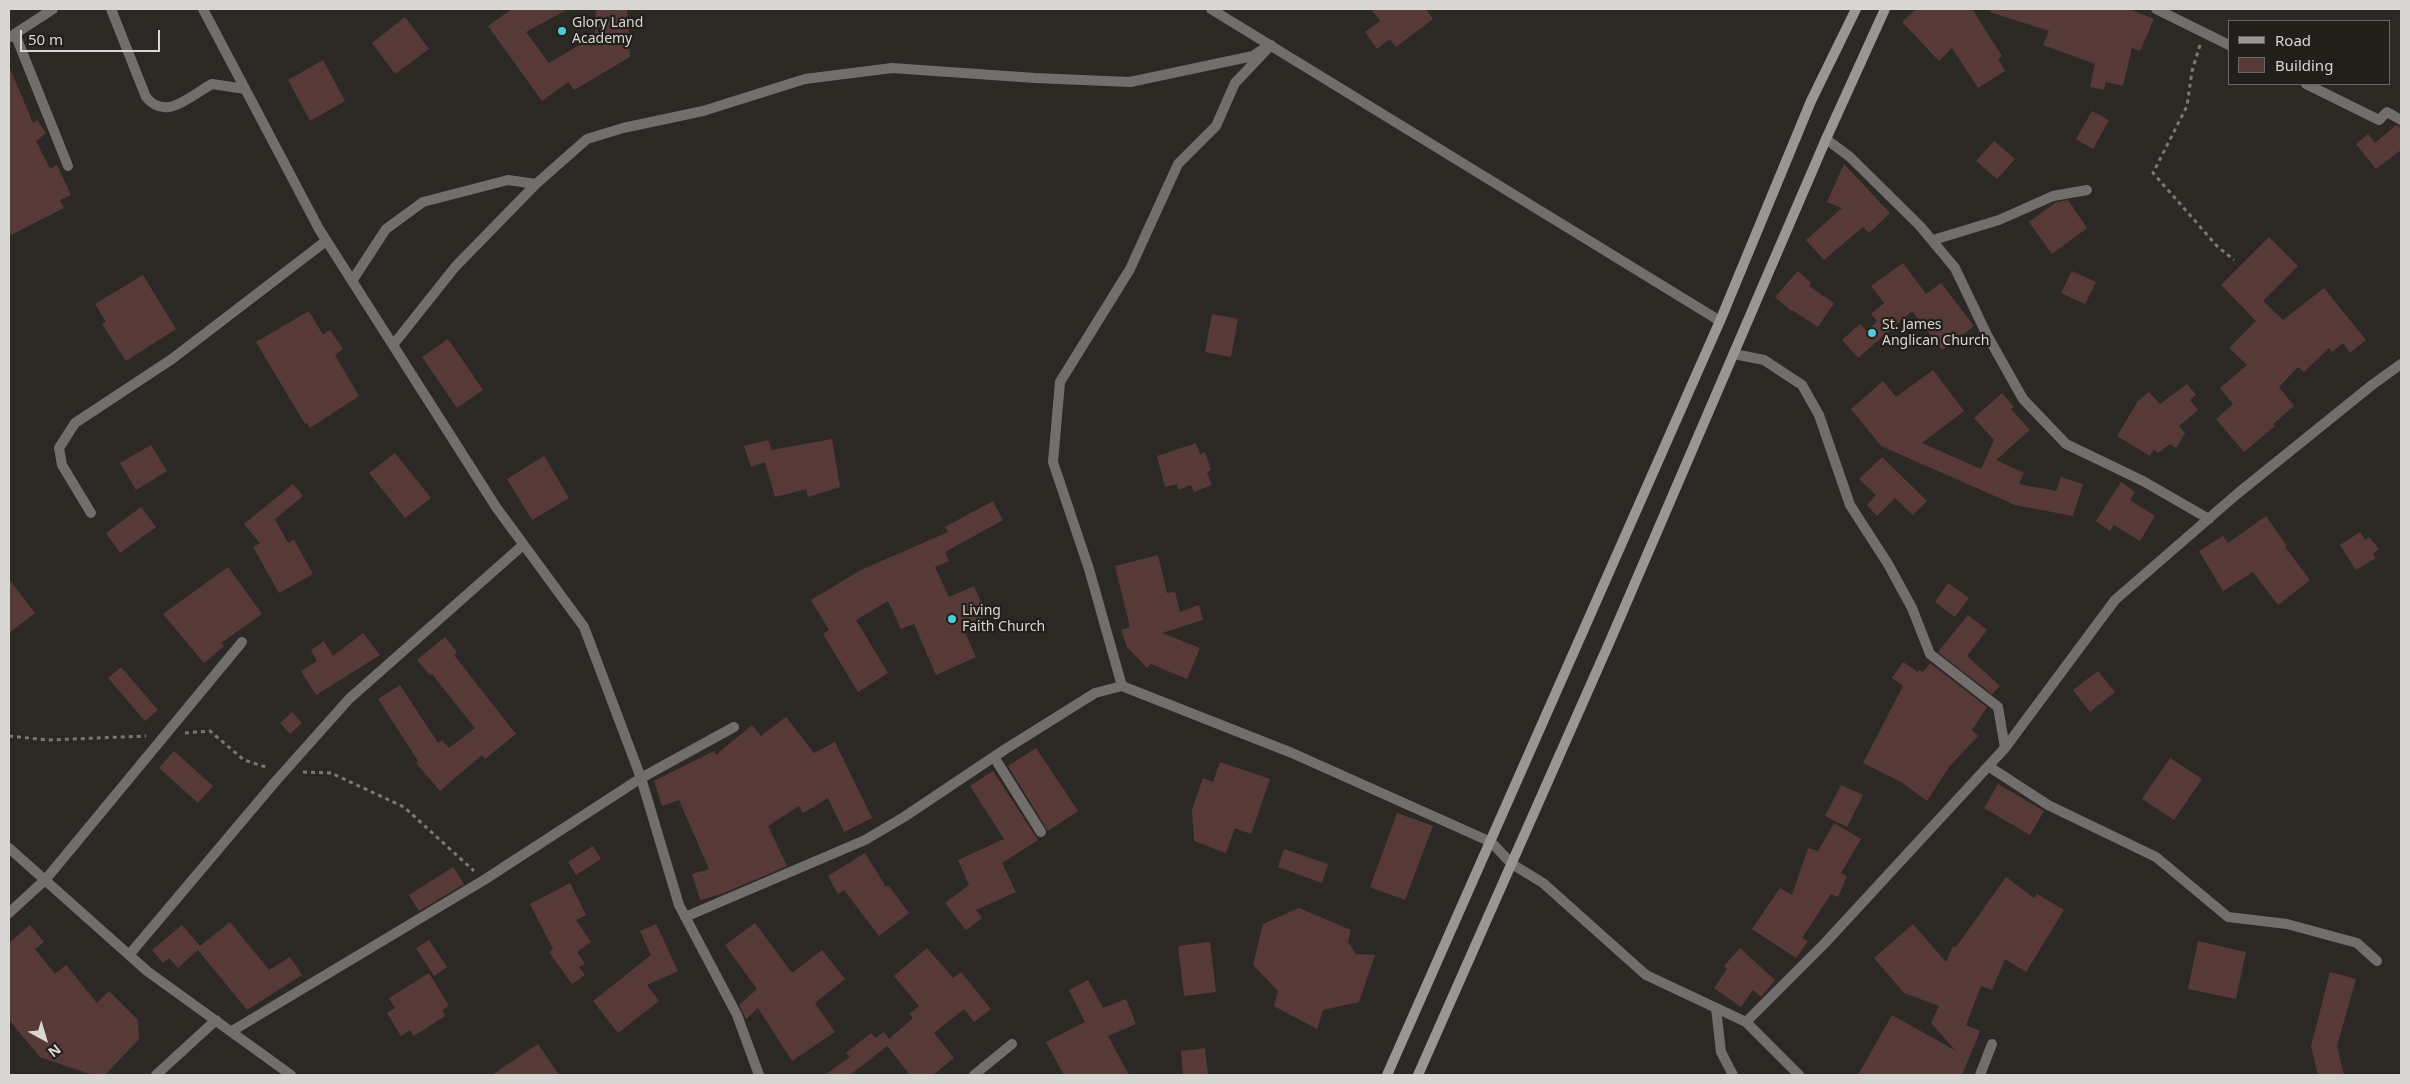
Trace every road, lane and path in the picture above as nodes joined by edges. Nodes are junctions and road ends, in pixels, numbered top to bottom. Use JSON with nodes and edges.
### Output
{"nodes":[{"id":1,"x":53,"y":9,"type":"edge"},
{"id":2,"x":111,"y":9,"type":"edge"},
{"id":3,"x":203,"y":9,"type":"edge"},
{"id":4,"x":1211,"y":9,"type":"edge"},
{"id":5,"x":1856,"y":9,"type":"edge"},
{"id":6,"x":1885,"y":9,"type":"edge"},
{"id":7,"x":2156,"y":9,"type":"edge"},
{"id":8,"x":2204,"y":33,"type":"junction"},
{"id":9,"x":12,"y":36,"type":"edge"},
{"id":10,"x":1271,"y":45,"type":"junction"},
{"id":11,"x":2228,"y":45,"type":"edge"},
{"id":12,"x":2308,"y":85,"type":"edge"},
{"id":13,"x":245,"y":89,"type":"junction"},
{"id":14,"x":2401,"y":120,"type":"edge"},
{"id":15,"x":1826,"y":139,"type":"junction"},
{"id":16,"x":68,"y":166,"type":"dead end"},
{"id":17,"x":536,"y":184,"type":"junction"},
{"id":18,"x":2087,"y":190,"type":"dead end"},
{"id":19,"x":1933,"y":240,"type":"junction"},
{"id":20,"x":326,"y":241,"type":"junction"},
{"id":21,"x":2234,"y":260,"type":"dead end"},
{"id":22,"x":352,"y":281,"type":"junction"},
{"id":23,"x":1720,"y":321,"type":"junction"},
{"id":24,"x":393,"y":346,"type":"junction"},
{"id":25,"x":1734,"y":354,"type":"junction"},
{"id":26,"x":2401,"y":364,"type":"edge"},
{"id":27,"x":91,"y":513,"type":"dead end"},
{"id":28,"x":2209,"y":519,"type":"junction"},
{"id":29,"x":523,"y":544,"type":"junction"},
{"id":30,"x":242,"y":642,"type":"dead end"},
{"id":31,"x":1122,"y":686,"type":"junction"},
{"id":32,"x":734,"y":727,"type":"dead end"},
{"id":33,"x":165,"y":735,"type":"junction"},
{"id":34,"x":9,"y":736,"type":"edge"},
{"id":35,"x":2005,"y":748,"type":"junction"},
{"id":36,"x":994,"y":757,"type":"junction"},
{"id":37,"x":1988,"y":766,"type":"junction"},
{"id":38,"x":285,"y":770,"type":"junction"},
{"id":39,"x":641,"y":778,"type":"junction"},
{"id":40,"x":1041,"y":832,"type":"dead end"},
{"id":41,"x":1491,"y":842,"type":"junction"},
{"id":42,"x":9,"y":848,"type":"edge"},
{"id":43,"x":1512,"y":864,"type":"junction"},
{"id":44,"x":46,"y":879,"type":"junction"},
{"id":45,"x":484,"y":880,"type":"junction"},
{"id":46,"x":9,"y":913,"type":"edge"},
{"id":47,"x":685,"y":917,"type":"junction"},
{"id":48,"x":129,"y":955,"type":"junction"},
{"id":49,"x":2377,"y":961,"type":"dead end"},
{"id":50,"x":1716,"y":1008,"type":"junction"},
{"id":51,"x":216,"y":1020,"type":"junction"},
{"id":52,"x":1746,"y":1022,"type":"junction"},
{"id":53,"x":232,"y":1031,"type":"junction"},
{"id":54,"x":1012,"y":1044,"type":"dead end"},
{"id":55,"x":1992,"y":1044,"type":"dead end"},
{"id":56,"x":156,"y":1075,"type":"edge"},
{"id":57,"x":291,"y":1075,"type":"edge"},
{"id":58,"x":759,"y":1075,"type":"edge"},
{"id":59,"x":974,"y":1075,"type":"edge"},
{"id":60,"x":1388,"y":1075,"type":"edge"},
{"id":61,"x":1418,"y":1075,"type":"edge"},
{"id":62,"x":1733,"y":1075,"type":"edge"},
{"id":63,"x":1799,"y":1075,"type":"edge"},
{"id":64,"x":1980,"y":1075,"type":"edge"}],
"edges":[{"from":1,"to":9,"type":"street"},
{"from":2,"to":13,"type":"street"},
{"from":3,"to":13,"type":"street"},
{"from":4,"to":10,"type":"street"},
{"from":5,"to":23,"type":"main road"},
{"from":6,"to":15,"type":"main road"},
{"from":7,"to":8,"type":"street"},
{"from":8,"to":11,"type":"street"},
{"from":8,"to":21,"type":"path"},
{"from":9,"to":16,"type":"street"},
{"from":10,"to":17,"type":"street"},
{"from":10,"to":23,"type":"street"},
{"from":10,"to":31,"type":"street"},
{"from":12,"to":14,"type":"street"},
{"from":13,"to":20,"type":"street"},
{"from":15,"to":19,"type":"street"},
{"from":15,"to":25,"type":"main road"},
{"from":17,"to":22,"type":"street"},
{"from":17,"to":24,"type":"street"},
{"from":18,"to":19,"type":"street"},
{"from":19,"to":28,"type":"street"},
{"from":20,"to":22,"type":"street"},
{"from":20,"to":27,"type":"street"},
{"from":22,"to":24,"type":"street"},
{"from":23,"to":41,"type":"main road"},
{"from":24,"to":29,"type":"street"},
{"from":25,"to":35,"type":"street"},
{"from":25,"to":43,"type":"main road"},
{"from":26,"to":28,"type":"street"},
{"from":28,"to":35,"type":"street"},
{"from":29,"to":38,"type":"street"},
{"from":29,"to":39,"type":"street"},
{"from":30,"to":33,"type":"street"},
{"from":31,"to":36,"type":"street"},
{"from":31,"to":41,"type":"street"},
{"from":32,"to":39,"type":"street"},
{"from":33,"to":34,"type":"path"},
{"from":33,"to":38,"type":"path"},
{"from":33,"to":44,"type":"street"},
{"from":35,"to":37,"type":"street"},
{"from":36,"to":40,"type":"street"},
{"from":36,"to":47,"type":"street"},
{"from":37,"to":49,"type":"street"},
{"from":37,"to":52,"type":"street"},
{"from":38,"to":45,"type":"path"},
{"from":38,"to":48,"type":"street"},
{"from":39,"to":45,"type":"street"},
{"from":39,"to":47,"type":"street"},
{"from":41,"to":43,"type":"street"},
{"from":41,"to":60,"type":"main road"},
{"from":42,"to":44,"type":"street"},
{"from":43,"to":50,"type":"street"},
{"from":43,"to":61,"type":"main road"},
{"from":44,"to":46,"type":"street"},
{"from":44,"to":48,"type":"street"},
{"from":45,"to":53,"type":"street"},
{"from":47,"to":58,"type":"street"},
{"from":48,"to":51,"type":"street"},
{"from":50,"to":52,"type":"street"},
{"from":50,"to":62,"type":"street"},
{"from":51,"to":53,"type":"street"},
{"from":51,"to":56,"type":"street"},
{"from":52,"to":63,"type":"street"},
{"from":53,"to":57,"type":"street"},
{"from":54,"to":59,"type":"street"},
{"from":55,"to":64,"type":"street"}]}
